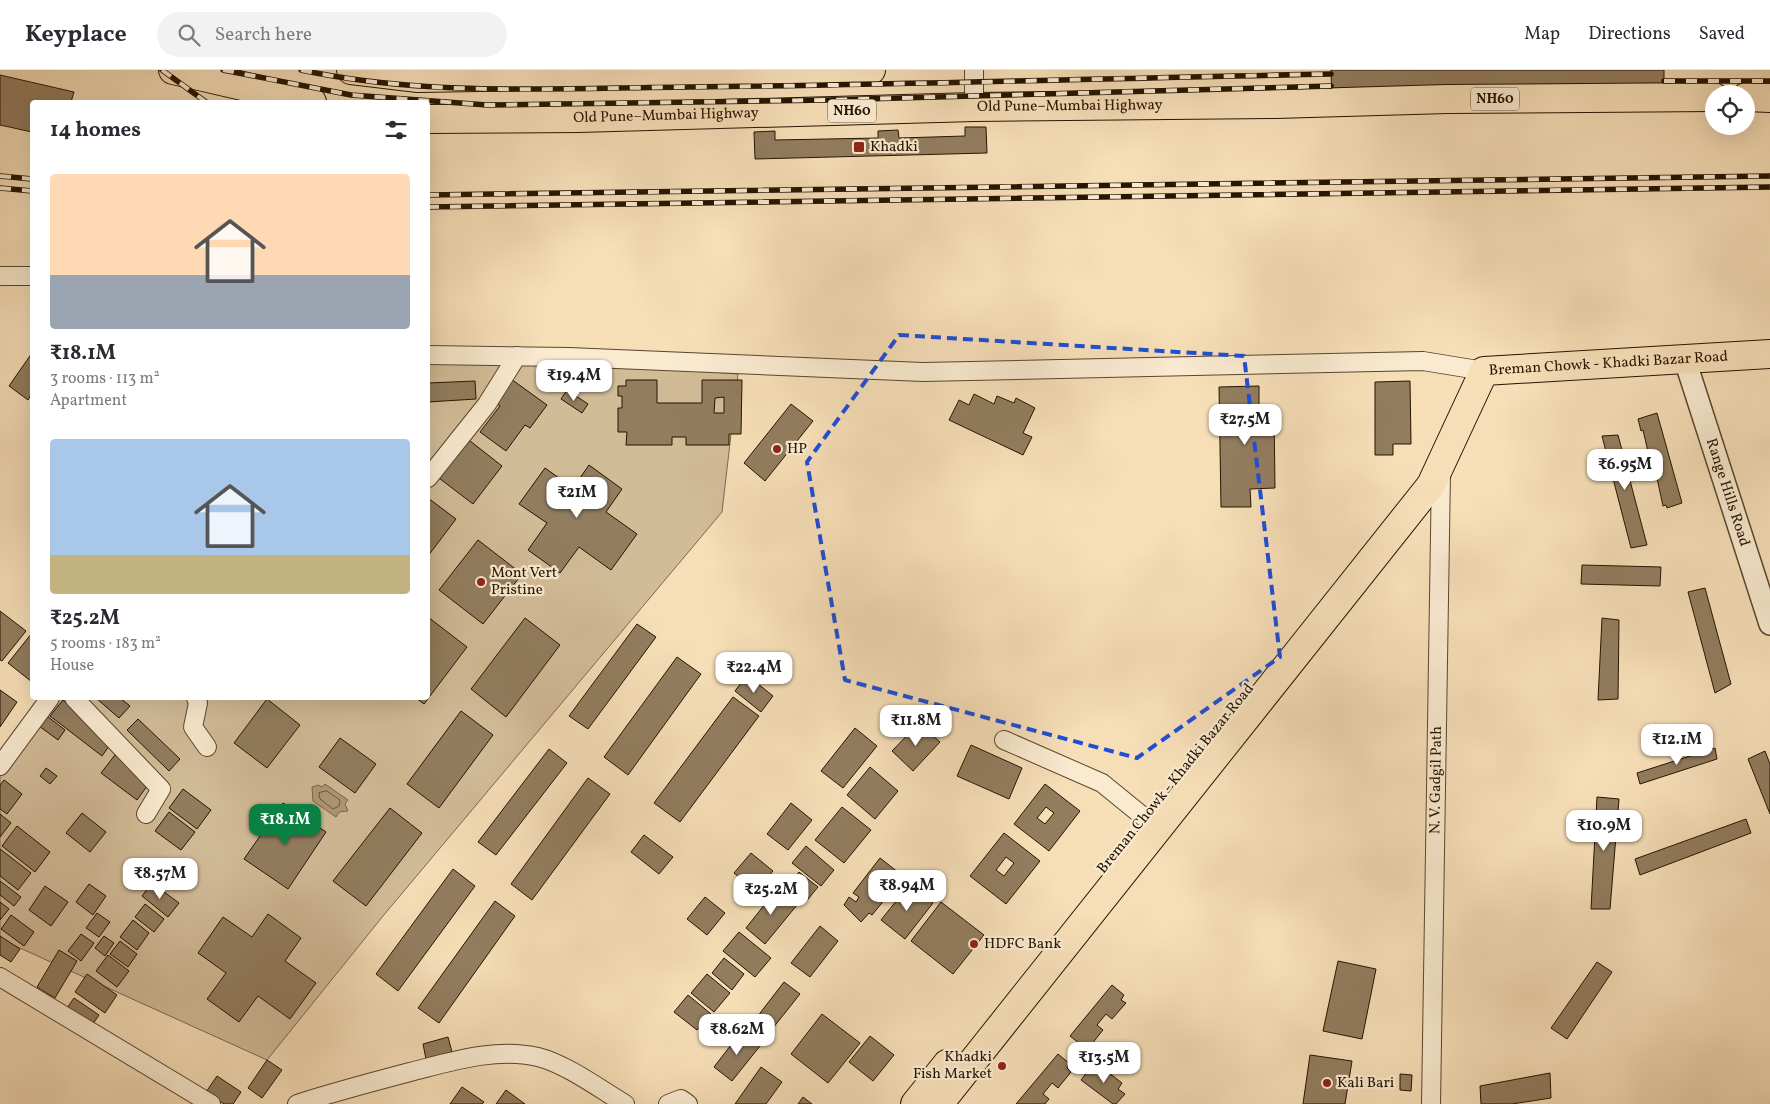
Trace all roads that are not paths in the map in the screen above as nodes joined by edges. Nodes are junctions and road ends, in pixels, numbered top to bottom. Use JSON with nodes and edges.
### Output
{"nodes":[{"id":1,"x":173,"y":70,"type":"edge"},
{"id":2,"x":351,"y":70,"type":"edge"},
{"id":3,"x":871,"y":70,"type":"edge"},
{"id":4,"x":974,"y":70,"type":"edge"},
{"id":5,"x":414,"y":74,"type":"edge"},
{"id":6,"x":1705,"y":97,"type":"edge"},
{"id":7,"x":1755,"y":98,"type":"edge"},
{"id":8,"x":1770,"y":98,"type":"edge"},
{"id":9,"x":303,"y":100,"type":"edge"},
{"id":10,"x":974,"y":107,"type":"junction"},
{"id":11,"x":430,"y":119,"type":"edge"},
{"id":12,"x":0,"y":276,"type":"edge"},
{"id":13,"x":30,"y":276,"type":"edge"},
{"id":14,"x":1770,"y":354,"type":"edge"},
{"id":15,"x":430,"y":355,"type":"edge"},
{"id":16,"x":517,"y":356,"type":"junction"},
{"id":17,"x":1685,"y":360,"type":"junction"},
{"id":18,"x":1484,"y":371,"type":"junction"},
{"id":19,"x":1442,"y":457,"type":"junction"},
{"id":20,"x":430,"y":475,"type":"edge"},
{"id":21,"x":1770,"y":624,"type":"edge"},
{"id":22,"x":49,"y":700,"type":"edge"},
{"id":23,"x":76,"y":700,"type":"edge"},
{"id":24,"x":196,"y":700,"type":"edge"},
{"id":25,"x":1004,"y":740,"type":"dead end"},
{"id":26,"x":207,"y":747,"type":"dead end"},
{"id":27,"x":0,"y":766,"type":"edge"},
{"id":28,"x":146,"y":814,"type":"dead end"},
{"id":29,"x":1145,"y":818,"type":"junction"},
{"id":30,"x":0,"y":977,"type":"edge"},
{"id":31,"x":212,"y":1104,"type":"edge"},
{"id":32,"x":296,"y":1104,"type":"edge"},
{"id":33,"x":625,"y":1104,"type":"edge"},
{"id":34,"x":668,"y":1104,"type":"edge"},
{"id":35,"x":688,"y":1104,"type":"edge"},
{"id":36,"x":915,"y":1104,"type":"edge"},
{"id":37,"x":939,"y":1104,"type":"edge"},
{"id":38,"x":1431,"y":1104,"type":"edge"}],
"edges":[{"from":1,"to":9,"type":"main road"},
{"from":2,"to":5,"type":"main road"},
{"from":3,"to":5,"type":"main road"},
{"from":4,"to":10,"type":"street"},
{"from":6,"to":10,"type":"main road","name":"Old Pune–Mumbai Highway","number":"NH60"},
{"from":7,"to":8,"type":"main road"},
{"from":10,"to":11,"type":"main road","name":"Old Pune–Mumbai Highway","number":"NH60"},
{"from":12,"to":13,"type":"street"},
{"from":14,"to":17,"type":"main road","name":"Breman Chowk - Khadki Bazar Road"},
{"from":15,"to":16,"type":"street"},
{"from":16,"to":18,"type":"street"},
{"from":16,"to":20,"type":"street"},
{"from":17,"to":18,"type":"main road","name":"Breman Chowk - Khadki Bazar Road"},
{"from":17,"to":21,"type":"street","name":"Range Hills Road"},
{"from":18,"to":19,"type":"main road","name":"Breman Chowk - Khadki Bazar Road"},
{"from":19,"to":29,"type":"main road","name":"Breman Chowk - Khadki Bazar Road"},
{"from":19,"to":37,"type":"main road","name":"Breman Chowk - Khadki Bazar Road"},
{"from":19,"to":38,"type":"street","name":"N. V. Gadgil Path"},
{"from":22,"to":27,"type":"street"},
{"from":23,"to":28,"type":"street"},
{"from":24,"to":26,"type":"street"},
{"from":25,"to":29,"type":"street"},
{"from":29,"to":36,"type":"main road","name":"Breman Chowk - Khadki Bazar Road"},
{"from":30,"to":31,"type":"street"},
{"from":32,"to":33,"type":"street"},
{"from":34,"to":35,"type":"street"}]}
